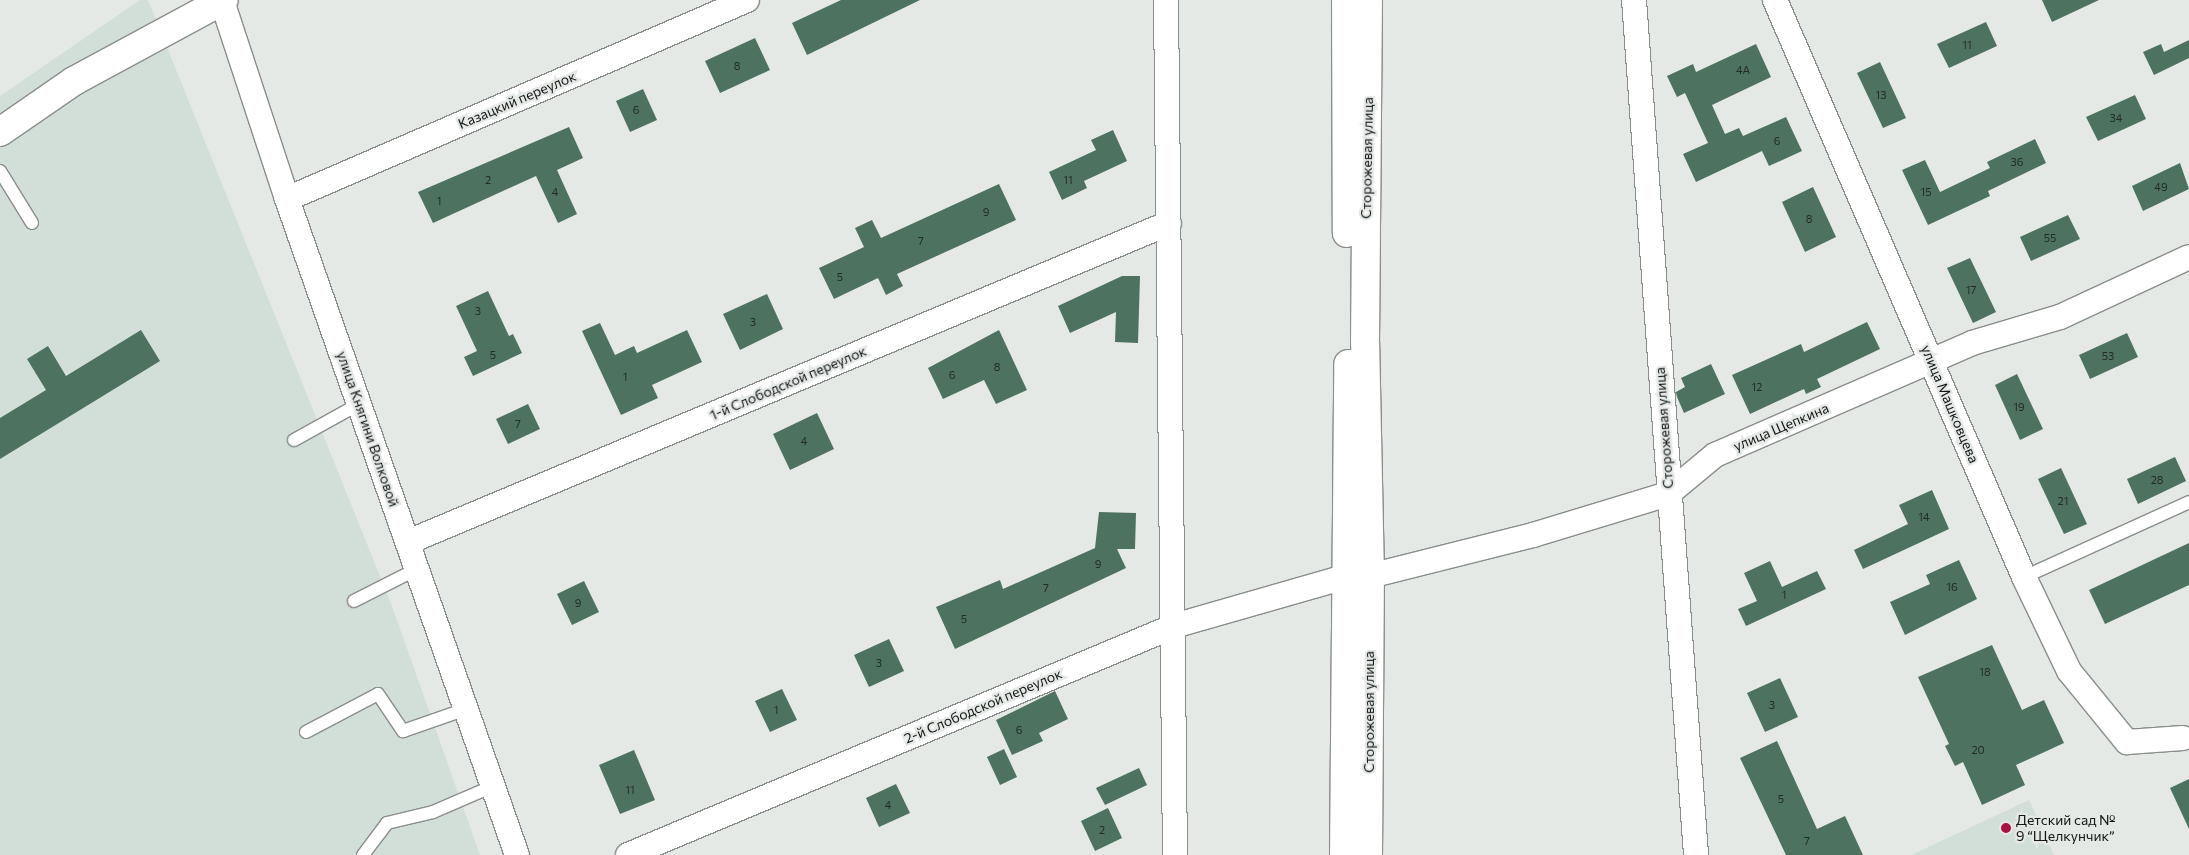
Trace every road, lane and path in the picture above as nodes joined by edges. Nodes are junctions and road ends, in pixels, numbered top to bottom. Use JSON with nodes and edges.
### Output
{"nodes":[{"id":1,"x":747,"y":0,"type":"edge"},
{"id":2,"x":1166,"y":0,"type":"edge"},
{"id":3,"x":1346,"y":0,"type":"edge"},
{"id":4,"x":1368,"y":0,"type":"edge"},
{"id":5,"x":1634,"y":0,"type":"edge"},
{"id":6,"x":1775,"y":0,"type":"edge"},
{"id":7,"x":223,"y":1,"type":"edge"},
{"id":8,"x":0,"y":132,"type":"edge"},
{"id":9,"x":0,"y":171,"type":"edge"},
{"id":10,"x":287,"y":199,"type":"junction"},
{"id":11,"x":32,"y":223,"type":"dead end"},
{"id":12,"x":1169,"y":223,"type":"junction"},
{"id":13,"x":2189,"y":257,"type":"edge"},
{"id":14,"x":1931,"y":361,"type":"junction"},
{"id":15,"x":359,"y":404,"type":"junction"},
{"id":16,"x":294,"y":440,"type":"dead end"},
{"id":17,"x":1668,"y":494,"type":"junction"},
{"id":18,"x":2189,"y":502,"type":"edge"},
{"id":19,"x":408,"y":542,"type":"junction"},
{"id":20,"x":417,"y":569,"type":"junction"},
{"id":21,"x":1358,"y":577,"type":"junction"},
{"id":22,"x":2024,"y":577,"type":"junction"},
{"id":23,"x":354,"y":601,"type":"dead end"},
{"id":24,"x":1174,"y":626,"type":"junction"},
{"id":25,"x":466,"y":709,"type":"junction"},
{"id":26,"x":306,"y":732,"type":"dead end"},
{"id":27,"x":2186,"y":736,"type":"edge"},
{"id":28,"x":493,"y":786,"type":"junction"},
{"id":29,"x":363,"y":855,"type":"edge"},
{"id":30,"x":517,"y":855,"type":"edge"},
{"id":31,"x":628,"y":855,"type":"edge"},
{"id":32,"x":1175,"y":855,"type":"edge"},
{"id":33,"x":1344,"y":855,"type":"edge"},
{"id":34,"x":1368,"y":855,"type":"edge"},
{"id":35,"x":1696,"y":855,"type":"edge"}],
"edges":[{"from":1,"to":10,"type":"street","name":"Казацкий переулок"},
{"from":2,"to":12,"type":"street"},
{"from":3,"to":21,"type":"main road","name":"Сторожевая улица"},
{"from":4,"to":21,"type":"main road","name":"Сторожевая улица"},
{"from":5,"to":17,"type":"street","name":"Сторожевая улица"},
{"from":6,"to":14,"type":"street","name":"улица Машковцева"},
{"from":7,"to":8,"type":"main road"},
{"from":7,"to":10,"type":"street","name":"улица Княгини Волковой"},
{"from":9,"to":11,"type":"lane"},
{"from":10,"to":15,"type":"street","name":"улица Княгини Волковой"},
{"from":12,"to":19,"type":"street","name":"1-й Слободской переулок"},
{"from":12,"to":24,"type":"street"},
{"from":13,"to":14,"type":"street","name":"улица Щепкина"},
{"from":14,"to":17,"type":"street","name":"улица Щепкина"},
{"from":14,"to":22,"type":"street","name":"улица Машковцева"},
{"from":15,"to":16,"type":"lane"},
{"from":15,"to":19,"type":"street","name":"улица Княгини Волковой"},
{"from":17,"to":21,"type":"street","name":"улица Щепкина"},
{"from":17,"to":35,"type":"street","name":"Сторожевая улица"},
{"from":18,"to":22,"type":"lane"},
{"from":19,"to":20,"type":"street","name":"улица Княгини Волковой"},
{"from":20,"to":23,"type":"lane"},
{"from":20,"to":25,"type":"street","name":"улица Княгини Волковой"},
{"from":21,"to":24,"type":"street","name":"2-й Слободской переулок"},
{"from":21,"to":33,"type":"main road","name":"Сторожевая улица"},
{"from":21,"to":34,"type":"main road","name":"Сторожевая улица"},
{"from":22,"to":27,"type":"street","name":"улица Машковцева"},
{"from":24,"to":31,"type":"street","name":"2-й Слободской переулок"},
{"from":24,"to":32,"type":"street"},
{"from":25,"to":26,"type":"lane"},
{"from":25,"to":28,"type":"street","name":"улица Княгини Волковой"},
{"from":28,"to":29,"type":"lane"},
{"from":28,"to":30,"type":"street","name":"улица Княгини Волковой"}]}
